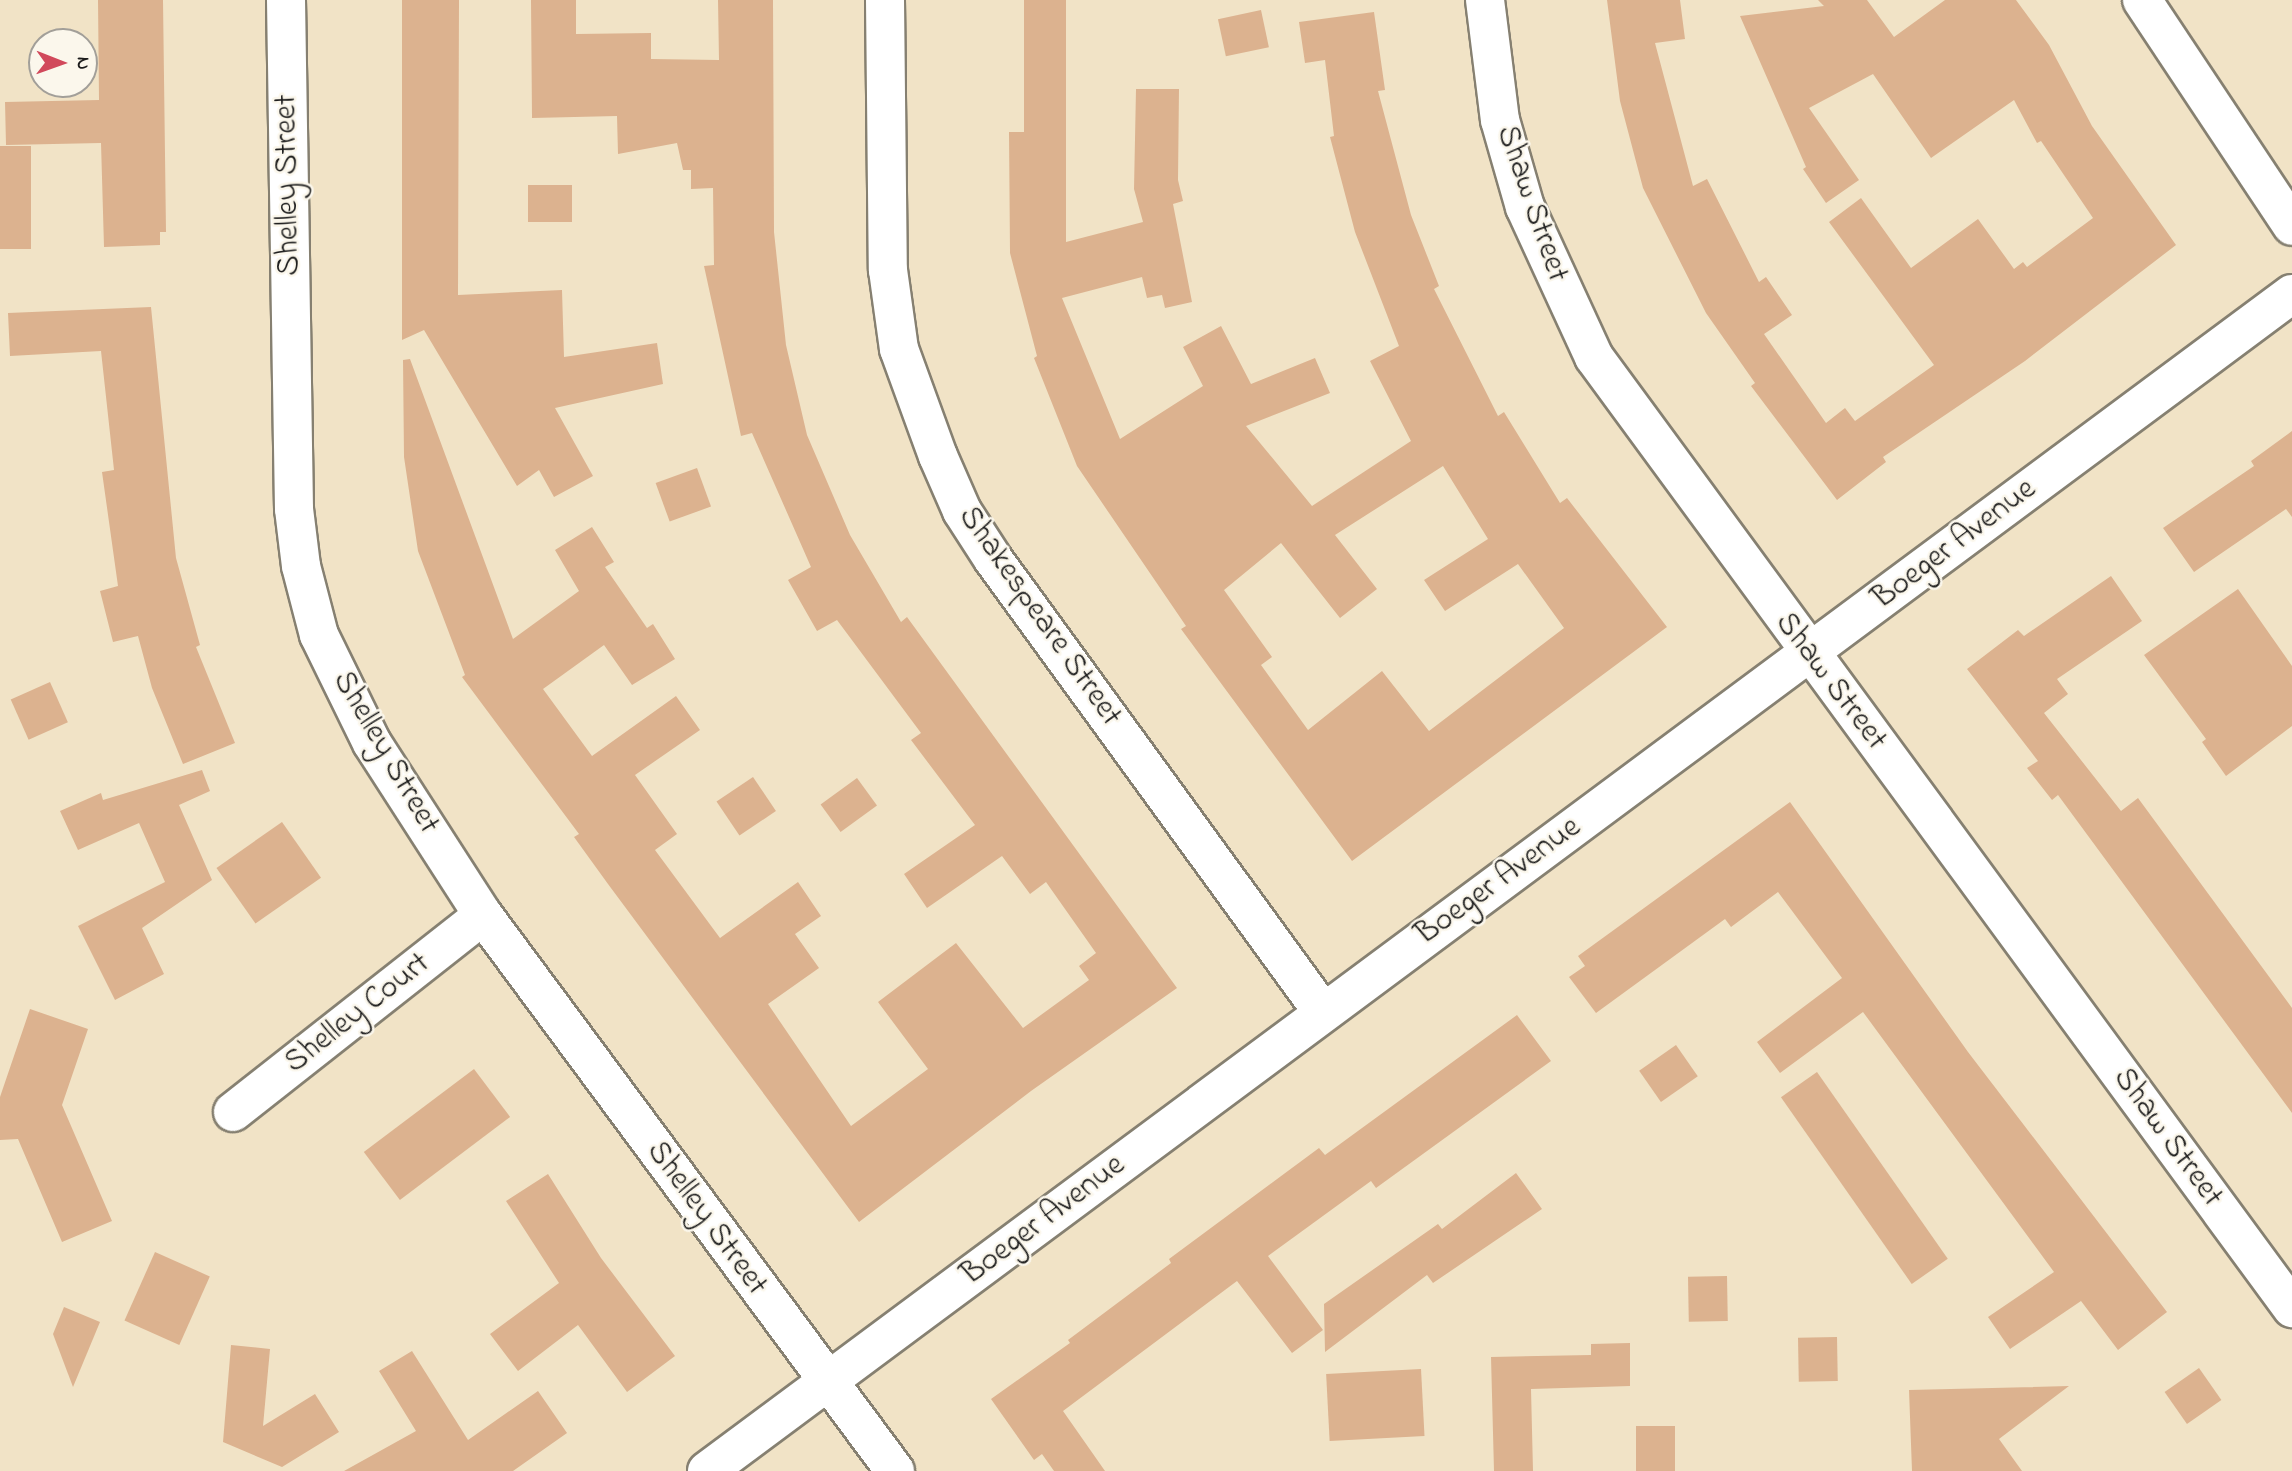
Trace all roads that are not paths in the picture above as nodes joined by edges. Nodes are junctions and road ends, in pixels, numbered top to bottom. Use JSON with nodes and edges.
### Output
{"nodes":[{"id":1,"x":286,"y":0,"type":"edge"},
{"id":2,"x":885,"y":0,"type":"edge"},
{"id":3,"x":1485,"y":0,"type":"edge"},
{"id":4,"x":2142,"y":0,"type":"edge"},
{"id":5,"x":2292,"y":226,"type":"edge"},
{"id":6,"x":2292,"y":294,"type":"edge"},
{"id":7,"x":1809,"y":654,"type":"junction"},
{"id":8,"x":483,"y":915,"type":"junction"},
{"id":9,"x":1322,"y":1011,"type":"junction"},
{"id":10,"x":233,"y":1112,"type":"dead end"},
{"id":11,"x":2292,"y":1308,"type":"edge"},
{"id":12,"x":828,"y":1385,"type":"junction"},
{"id":13,"x":706,"y":1471,"type":"edge"},
{"id":14,"x":895,"y":1471,"type":"edge"}],
"edges":[{"from":1,"to":8,"type":"street","name":"Shelley Street"},
{"from":2,"to":9,"type":"street","name":"Shakespeare Street"},
{"from":3,"to":7,"type":"street","name":"Shaw Street"},
{"from":4,"to":5,"type":"street"},
{"from":6,"to":7,"type":"street","name":"Boeger Avenue"},
{"from":7,"to":9,"type":"street","name":"Boeger Avenue"},
{"from":7,"to":11,"type":"street","name":"Shaw Street"},
{"from":8,"to":10,"type":"street","name":"Shelley Court"},
{"from":8,"to":12,"type":"street","name":"Shelley Street"},
{"from":9,"to":12,"type":"street","name":"Boeger Avenue"},
{"from":12,"to":13,"type":"street","name":"Boeger Avenue"},
{"from":12,"to":14,"type":"street","name":"Shelley Street"}]}
